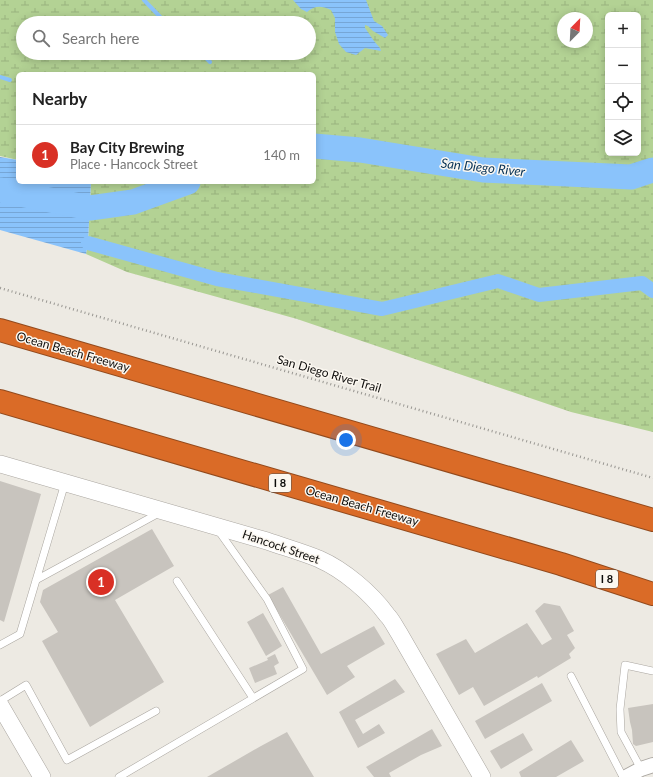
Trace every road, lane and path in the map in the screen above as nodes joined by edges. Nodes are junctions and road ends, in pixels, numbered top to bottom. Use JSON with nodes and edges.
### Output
{"nodes":[{"id":1,"x":0,"y":288,"type":"edge"},
{"id":2,"x":0,"y":330,"type":"edge"},
{"id":3,"x":0,"y":401,"type":"edge"},
{"id":4,"x":0,"y":464,"type":"edge"},
{"id":5,"x":653,"y":478,"type":"edge"},
{"id":6,"x":65,"y":483,"type":"junction"},
{"id":7,"x":161,"y":511,"type":"junction"},
{"id":8,"x":653,"y":520,"type":"edge"},
{"id":9,"x":215,"y":526,"type":"junction"},
{"id":10,"x":36,"y":580,"type":"junction"},
{"id":11,"x":177,"y":582,"type":"dead end"},
{"id":12,"x":653,"y":594,"type":"edge"},
{"id":13,"x":0,"y":645,"type":"edge"},
{"id":14,"x":653,"y":670,"type":"edge"},
{"id":15,"x":571,"y":676,"type":"dead end"},
{"id":16,"x":253,"y":698,"type":"junction"},
{"id":17,"x":0,"y":701,"type":"edge"},
{"id":18,"x":0,"y":705,"type":"edge"},
{"id":19,"x":156,"y":711,"type":"dead end"},
{"id":20,"x":647,"y":767,"type":"edge"},
{"id":21,"x":42,"y":777,"type":"edge"},
{"id":22,"x":119,"y":777,"type":"edge"},
{"id":23,"x":482,"y":777,"type":"edge"},
{"id":24,"x":625,"y":777,"type":"edge"}],
"edges":[{"from":1,"to":5,"type":"path","name":"San Diego River Trail"},
{"from":2,"to":8,"type":"highway","name":"Ocean Beach Freeway"},
{"from":3,"to":12,"type":"highway","name":"Ocean Beach Freeway","number":"I 8"},
{"from":4,"to":6,"type":"street","name":"Hancock Street"},
{"from":6,"to":7,"type":"street","name":"Hancock Street"},
{"from":6,"to":10,"type":"lane"},
{"from":7,"to":9,"type":"street","name":"Hancock Street"},
{"from":7,"to":10,"type":"lane"},
{"from":9,"to":16,"type":"lane"},
{"from":9,"to":23,"type":"street","name":"Hancock Street"},
{"from":10,"to":13,"type":"lane"},
{"from":11,"to":16,"type":"lane"},
{"from":14,"to":20,"type":"lane"},
{"from":15,"to":24,"type":"lane"},
{"from":16,"to":22,"type":"lane"},
{"from":17,"to":19,"type":"lane"},
{"from":18,"to":21,"type":"street"},
{"from":20,"to":24,"type":"street"}]}
